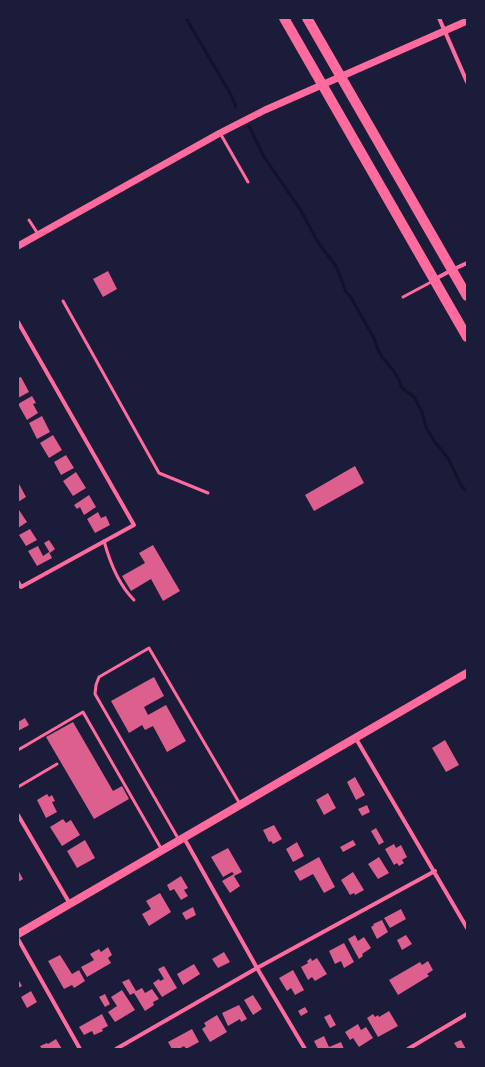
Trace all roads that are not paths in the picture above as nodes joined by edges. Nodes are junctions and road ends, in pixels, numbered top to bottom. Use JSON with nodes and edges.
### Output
{"nodes":[{"id":1,"x":307,"y":18,"type":"edge"},
{"id":2,"x":439,"y":18,"type":"edge"},
{"id":3,"x":467,"y":21,"type":"edge"},
{"id":4,"x":286,"y":22,"type":"edge"},
{"id":5,"x":445,"y":31,"type":"junction"},
{"id":6,"x":341,"y":77,"type":"junction"},
{"id":7,"x":467,"y":82,"type":"edge"},
{"id":8,"x":323,"y":85,"type":"junction"},
{"id":9,"x":220,"y":133,"type":"junction"},
{"id":10,"x":248,"y":182,"type":"dead end"},
{"id":11,"x":29,"y":220,"type":"dead end"},
{"id":12,"x":38,"y":234,"type":"junction"},
{"id":13,"x":18,"y":246,"type":"edge"},
{"id":14,"x":467,"y":264,"type":"edge"},
{"id":15,"x":452,"y":270,"type":"junction"},
{"id":16,"x":434,"y":280,"type":"junction"},
{"id":17,"x":467,"y":296,"type":"edge"},
{"id":18,"x":403,"y":297,"type":"dead end"},
{"id":19,"x":63,"y":301,"type":"dead end"},
{"id":20,"x":18,"y":322,"type":"edge"},
{"id":21,"x":467,"y":337,"type":"edge"},
{"id":22,"x":208,"y":493,"type":"dead end"},
{"id":23,"x":104,"y":541,"type":"junction"},
{"id":24,"x":18,"y":582,"type":"edge"},
{"id":25,"x":134,"y":600,"type":"dead end"},
{"id":26,"x":467,"y":673,"type":"edge"},
{"id":27,"x":355,"y":737,"type":"junction"},
{"id":28,"x":18,"y":750,"type":"edge"},
{"id":29,"x":57,"y":764,"type":"dead end"},
{"id":30,"x":18,"y":787,"type":"edge"},
{"id":31,"x":240,"y":806,"type":"junction"},
{"id":32,"x":18,"y":815,"type":"edge"},
{"id":33,"x":182,"y":839,"type":"junction"},
{"id":34,"x":163,"y":850,"type":"junction"},
{"id":35,"x":435,"y":871,"type":"junction"},
{"id":36,"x":70,"y":904,"type":"junction"},
{"id":37,"x":467,"y":928,"type":"edge"},
{"id":38,"x":18,"y":934,"type":"edge"},
{"id":39,"x":18,"y":939,"type":"edge"},
{"id":40,"x":257,"y":968,"type":"junction"},
{"id":41,"x":467,"y":1014,"type":"edge"},
{"id":42,"x":80,"y":1049,"type":"edge"},
{"id":43,"x":116,"y":1049,"type":"edge"},
{"id":44,"x":305,"y":1049,"type":"edge"},
{"id":45,"x":408,"y":1049,"type":"edge"}],
"edges":[{"from":1,"to":6,"type":"main road"},
{"from":2,"to":5,"type":"street"},
{"from":3,"to":5,"type":"street"},
{"from":4,"to":8,"type":"main road"},
{"from":5,"to":6,"type":"street"},
{"from":5,"to":7,"type":"street"},
{"from":6,"to":8,"type":"street"},
{"from":6,"to":15,"type":"main road"},
{"from":8,"to":9,"type":"street"},
{"from":8,"to":16,"type":"main road"},
{"from":9,"to":10,"type":"lane"},
{"from":9,"to":12,"type":"street"},
{"from":11,"to":12,"type":"lane"},
{"from":12,"to":13,"type":"street"},
{"from":14,"to":15,"type":"street"},
{"from":15,"to":16,"type":"street"},
{"from":15,"to":17,"type":"main road"},
{"from":16,"to":18,"type":"lane"},
{"from":16,"to":21,"type":"main road"},
{"from":19,"to":22,"type":"lane"},
{"from":20,"to":23,"type":"street"},
{"from":23,"to":24,"type":"street"},
{"from":23,"to":25,"type":"lane"},
{"from":26,"to":27,"type":"main road"},
{"from":27,"to":31,"type":"main road"},
{"from":27,"to":35,"type":"street"},
{"from":28,"to":34,"type":"lane"},
{"from":29,"to":30,"type":"lane"},
{"from":31,"to":33,"type":"main road"},
{"from":31,"to":33,"type":"lane"},
{"from":32,"to":36,"type":"street"},
{"from":33,"to":34,"type":"main road"},
{"from":33,"to":40,"type":"street"},
{"from":34,"to":36,"type":"main road"},
{"from":35,"to":37,"type":"street"},
{"from":35,"to":40,"type":"street"},
{"from":36,"to":38,"type":"main road"},
{"from":39,"to":42,"type":"street"},
{"from":40,"to":43,"type":"street"},
{"from":40,"to":44,"type":"street"},
{"from":41,"to":45,"type":"street"}]}
